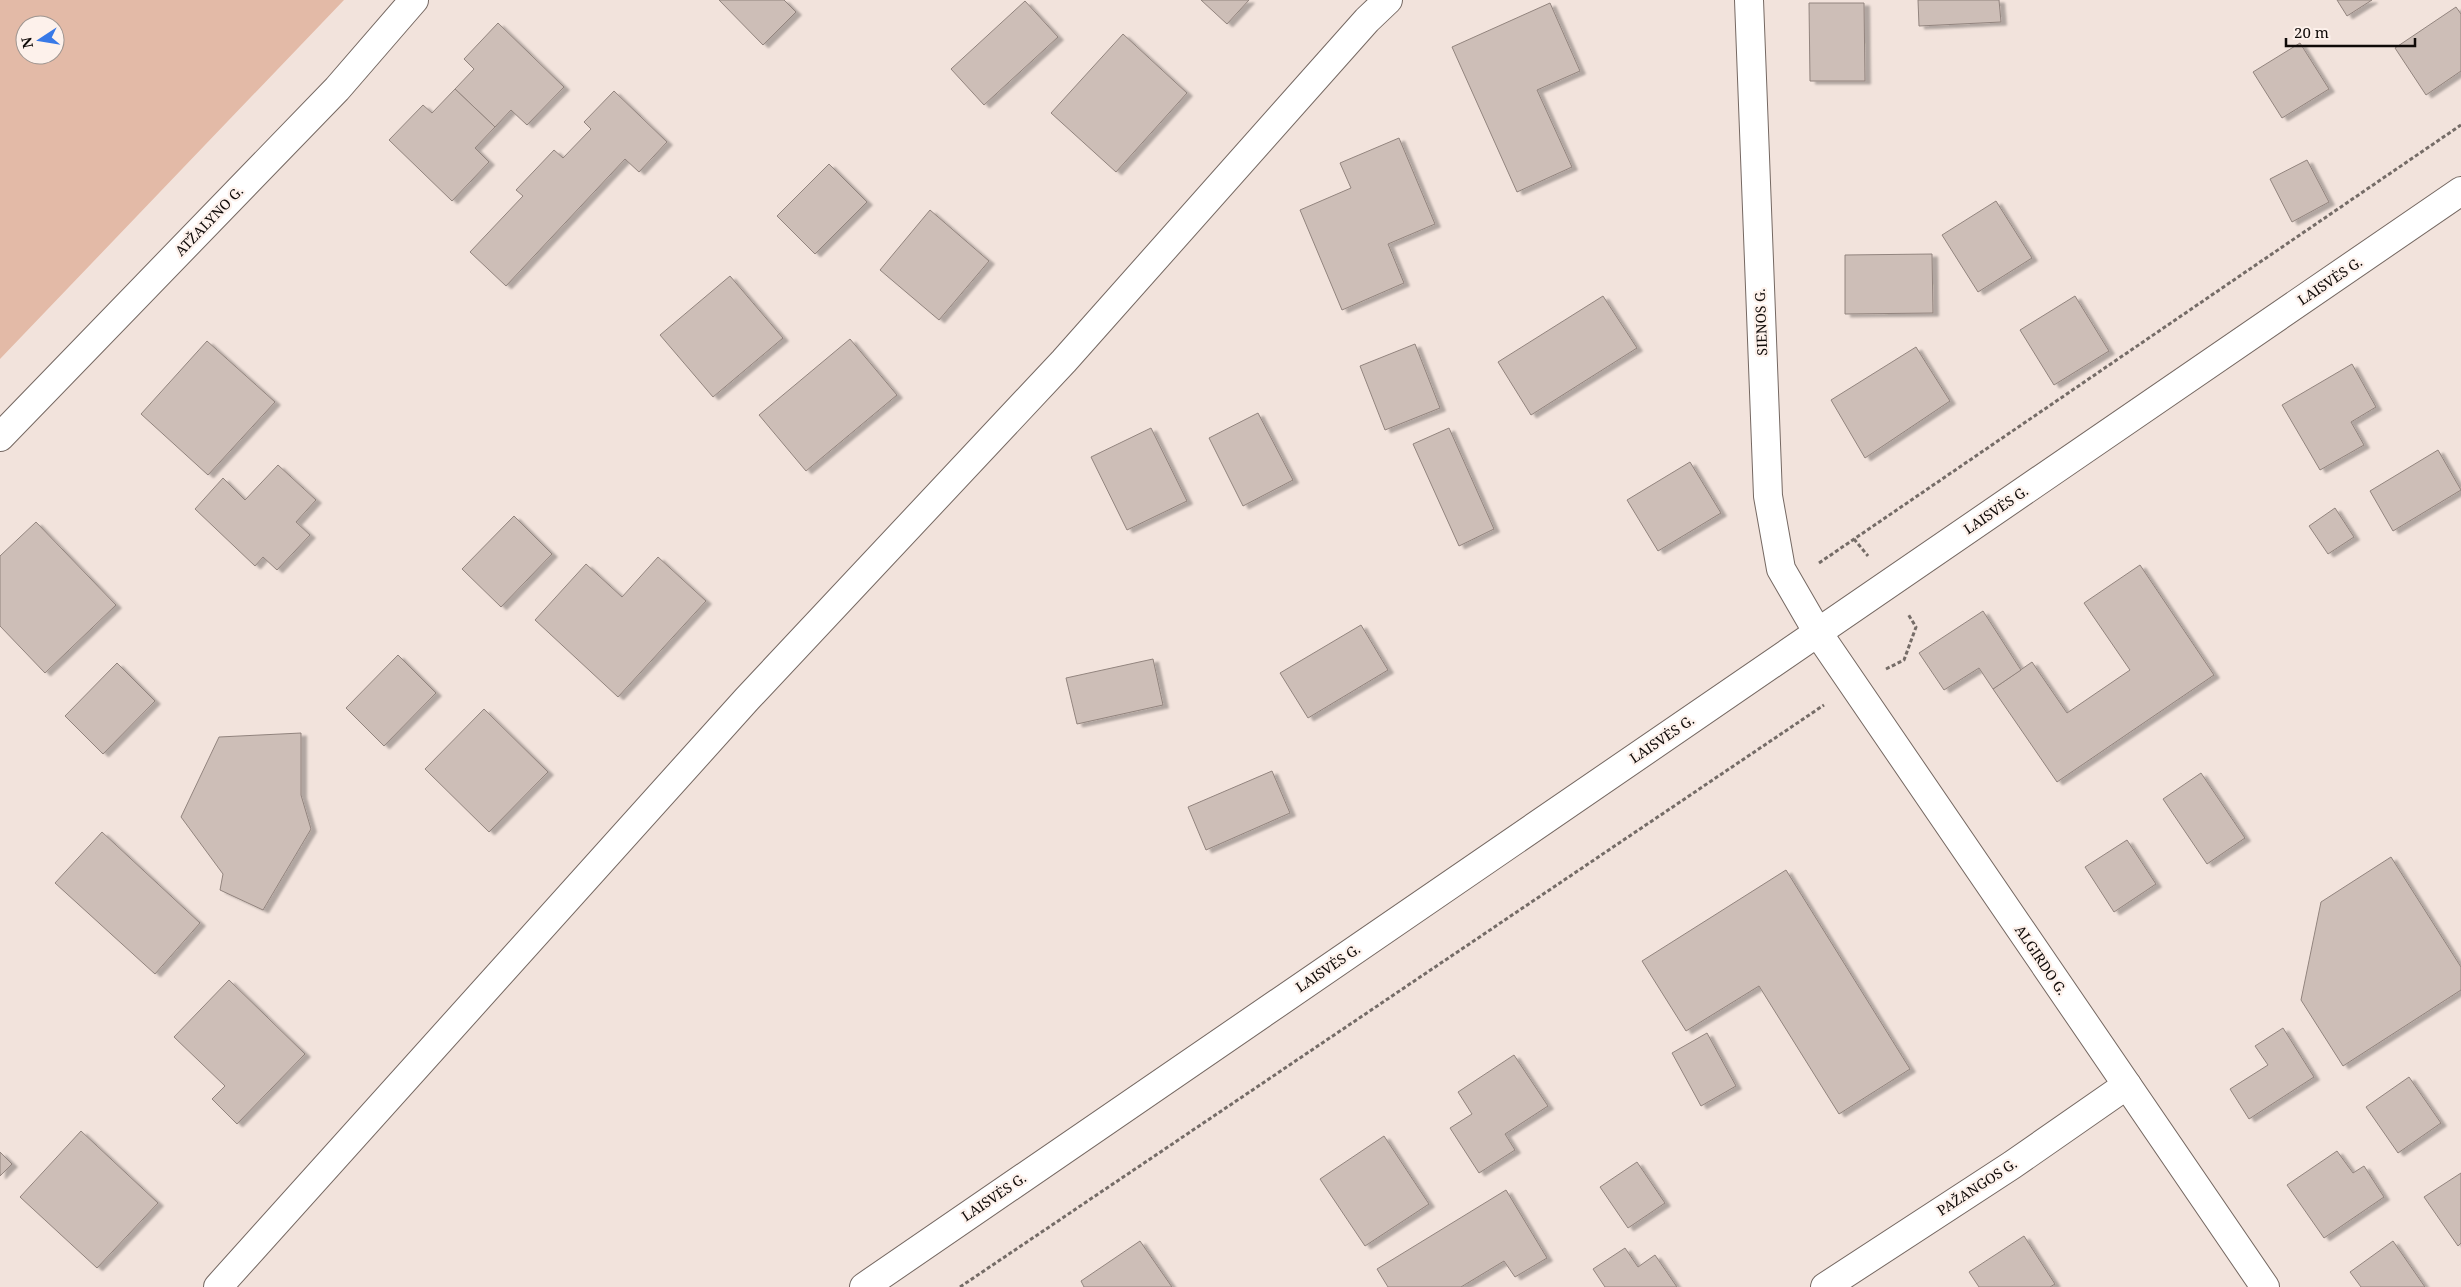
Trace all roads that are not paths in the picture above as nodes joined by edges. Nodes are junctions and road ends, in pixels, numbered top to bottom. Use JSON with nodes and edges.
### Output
{"nodes":[{"id":1,"x":414,"y":0,"type":"edge"},
{"id":2,"x":1388,"y":0,"type":"edge"},
{"id":3,"x":1749,"y":0,"type":"edge"},
{"id":4,"x":2461,"y":191,"type":"edge"},
{"id":5,"x":0,"y":437,"type":"edge"},
{"id":6,"x":1818,"y":633,"type":"junction"},
{"id":7,"x":2127,"y":1085,"type":"junction"},
{"id":8,"x":218,"y":1287,"type":"edge"},
{"id":9,"x":864,"y":1287,"type":"edge"},
{"id":10,"x":1825,"y":1287,"type":"edge"},
{"id":11,"x":2265,"y":1287,"type":"edge"}],
"edges":[{"from":1,"to":5,"type":"street","name":"ATŽALYNO G."},
{"from":2,"to":8,"type":"street"},
{"from":3,"to":6,"type":"street","name":"SIENOS G."},
{"from":4,"to":6,"type":"street","name":"LAISVĖS G."},
{"from":6,"to":7,"type":"street","name":"ALGIRDO G."},
{"from":6,"to":9,"type":"street","name":"LAISVĖS G."},
{"from":7,"to":10,"type":"street","name":"PAŽANGOS G."},
{"from":7,"to":11,"type":"street","name":"ALGIRDO G."}]}
